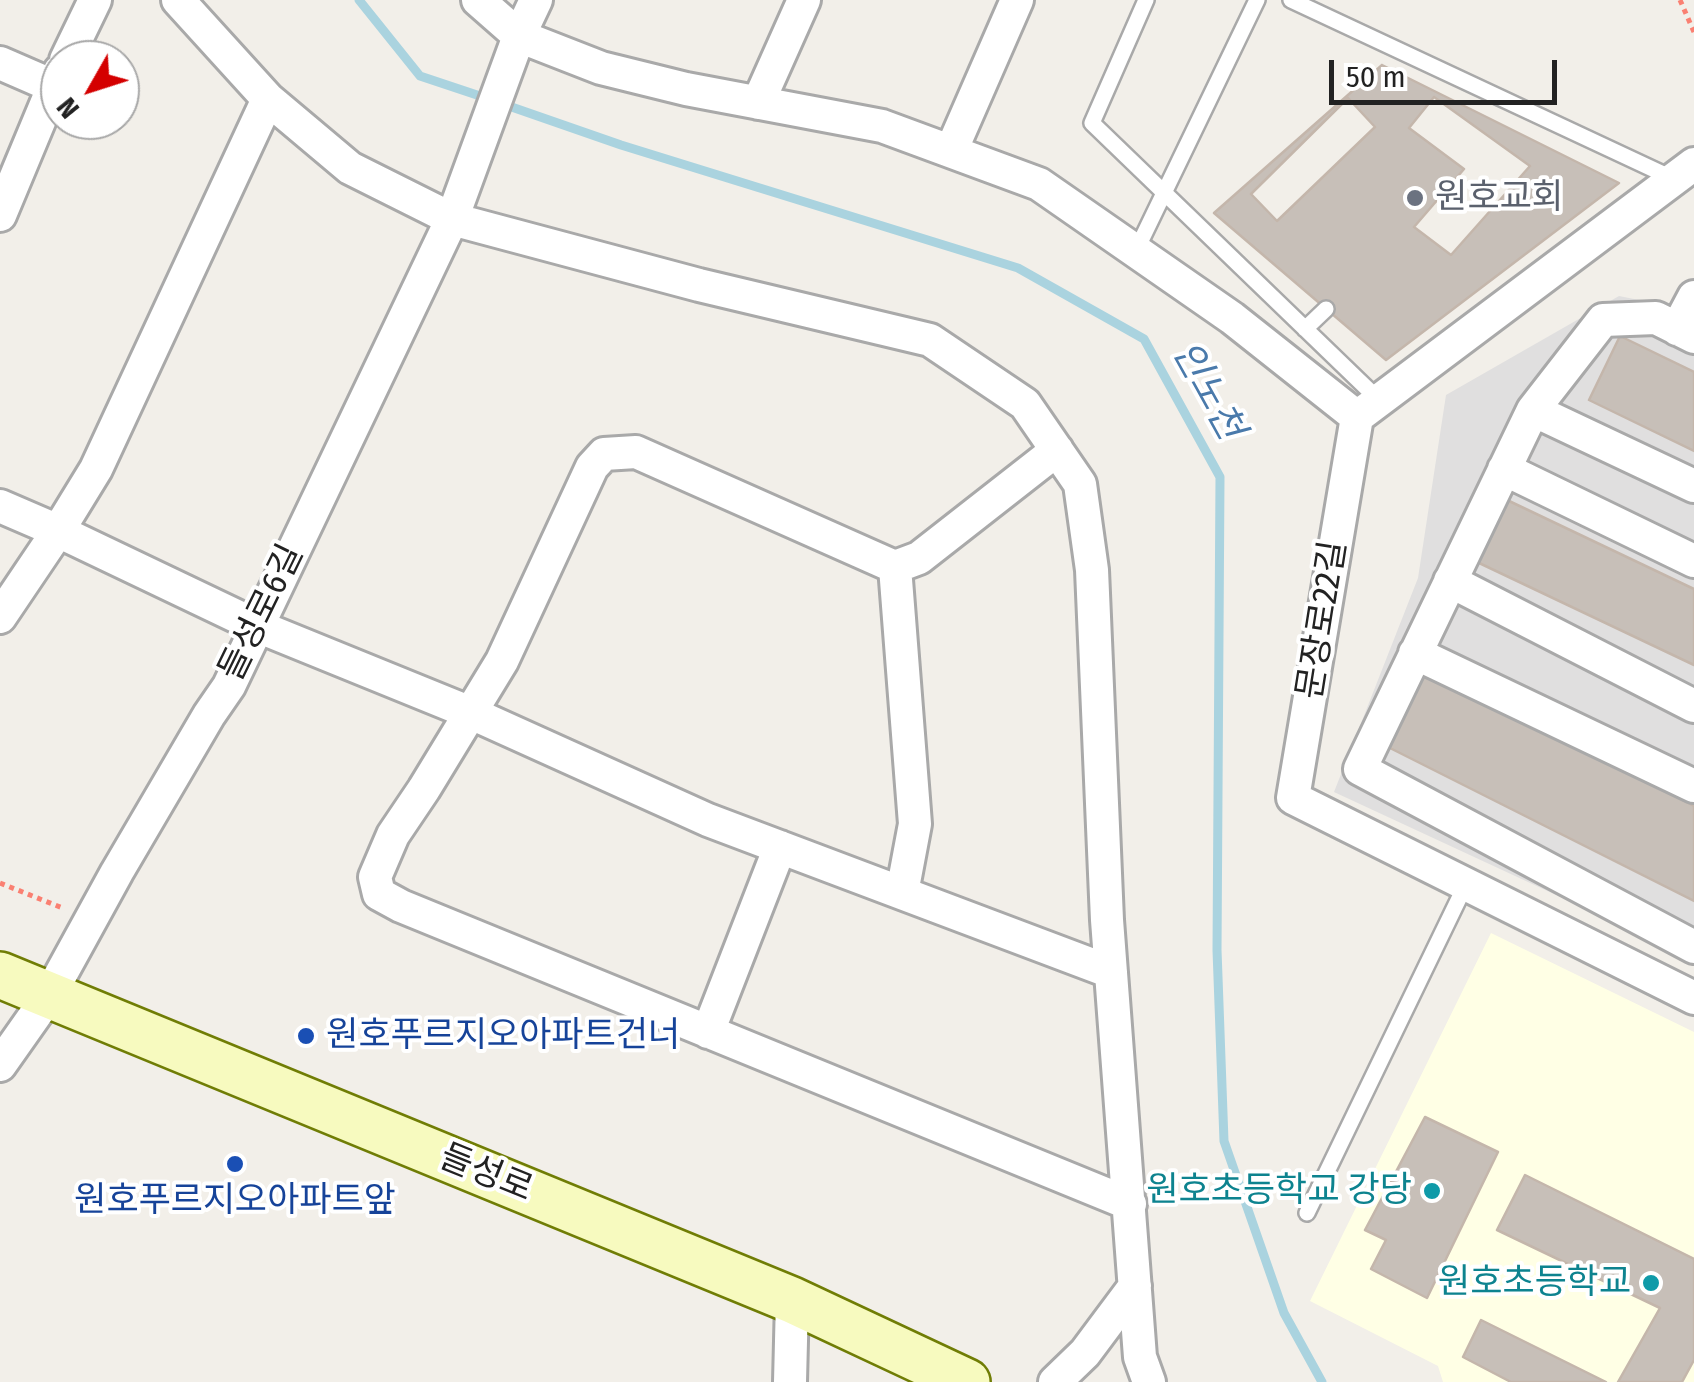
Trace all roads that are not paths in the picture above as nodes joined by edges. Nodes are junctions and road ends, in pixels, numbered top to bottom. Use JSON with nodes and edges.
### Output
{"nodes":[{"id":1,"x":95,"y":0,"type":"edge"},
{"id":2,"x":178,"y":0,"type":"edge"},
{"id":3,"x":478,"y":0,"type":"edge"},
{"id":4,"x":536,"y":0,"type":"edge"},
{"id":5,"x":804,"y":0,"type":"edge"},
{"id":6,"x":1017,"y":0,"type":"edge"},
{"id":7,"x":1146,"y":0,"type":"edge"},
{"id":8,"x":1257,"y":0,"type":"edge"},
{"id":9,"x":1291,"y":0,"type":"edge"},
{"id":10,"x":519,"y":36,"type":"junction"},
{"id":11,"x":76,"y":40,"type":"edge"},
{"id":12,"x":0,"y":63,"type":"edge"},
{"id":13,"x":40,"y":69,"type":"edge"},
{"id":14,"x":268,"y":99,"type":"junction"},
{"id":15,"x":758,"y":103,"type":"junction"},
{"id":16,"x":40,"y":120,"type":"edge"},
{"id":17,"x":951,"y":151,"type":"junction"},
{"id":18,"x":1684,"y":172,"type":"edge"},
{"id":19,"x":1163,"y":192,"type":"junction"},
{"id":20,"x":0,"y":215,"type":"edge"},
{"id":21,"x":452,"y":219,"type":"junction"},
{"id":22,"x":1136,"y":251,"type":"junction"},
{"id":23,"x":1694,"y":297,"type":"edge"},
{"id":24,"x":1326,"y":308,"type":"dead end"},
{"id":25,"x":1305,"y":329,"type":"junction"},
{"id":26,"x":1686,"y":333,"type":"edge"},
{"id":27,"x":1368,"y":408,"type":"junction"},
{"id":28,"x":1532,"y":410,"type":"junction"},
{"id":29,"x":1057,"y":450,"type":"junction"},
{"id":30,"x":1504,"y":470,"type":"junction"},
{"id":31,"x":1694,"y":486,"type":"edge"},
{"id":32,"x":0,"y":506,"type":"edge"},
{"id":33,"x":58,"y":531,"type":"junction"},
{"id":34,"x":1694,"y":561,"type":"edge"},
{"id":35,"x":895,"y":567,"type":"junction"},
{"id":36,"x":1450,"y":581,"type":"junction"},
{"id":37,"x":0,"y":617,"type":"edge"},
{"id":38,"x":257,"y":626,"type":"junction"},
{"id":39,"x":1416,"y":653,"type":"junction"},
{"id":40,"x":1694,"y":706,"type":"edge"},
{"id":41,"x":471,"y":713,"type":"junction"},
{"id":42,"x":1694,"y":786,"type":"edge"},
{"id":43,"x":780,"y":847,"type":"junction"},
{"id":44,"x":1466,"y":884,"type":"junction"},
{"id":45,"x":902,"y":893,"type":"junction"},
{"id":46,"x":1694,"y":946,"type":"edge"},
{"id":47,"x":1111,"y":972,"type":"junction"},
{"id":48,"x":0,"y":975,"type":"edge"},
{"id":49,"x":50,"y":994,"type":"junction"},
{"id":50,"x":1694,"y":998,"type":"edge"},
{"id":51,"x":708,"y":1032,"type":"junction"},
{"id":52,"x":0,"y":1066,"type":"edge"},
{"id":53,"x":1130,"y":1204,"type":"junction"},
{"id":54,"x":1307,"y":1213,"type":"dead end"},
{"id":55,"x":1135,"y":1286,"type":"junction"},
{"id":56,"x":792,"y":1300,"type":"junction"},
{"id":57,"x":790,"y":1382,"type":"edge"},
{"id":58,"x":967,"y":1382,"type":"edge"},
{"id":59,"x":1055,"y":1382,"type":"edge"},
{"id":60,"x":1149,"y":1382,"type":"edge"}],
"edges":[{"from":1,"to":11,"type":"street"},
{"from":2,"to":14,"type":"street"},
{"from":3,"to":10,"type":"street"},
{"from":4,"to":10,"type":"street","name":"들성로6길"},
{"from":5,"to":15,"type":"street"},
{"from":6,"to":17,"type":"street"},
{"from":7,"to":19,"type":"lane"},
{"from":8,"to":19,"type":"lane"},
{"from":9,"to":18,"type":"lane"},
{"from":10,"to":15,"type":"street"},
{"from":10,"to":21,"type":"street","name":"들성로6길"},
{"from":12,"to":13,"type":"street"},
{"from":14,"to":21,"type":"street"},
{"from":14,"to":33,"type":"street"},
{"from":15,"to":17,"type":"street"},
{"from":16,"to":20,"type":"street"},
{"from":17,"to":22,"type":"street"},
{"from":18,"to":27,"type":"street"},
{"from":19,"to":22,"type":"lane"},
{"from":19,"to":25,"type":"lane"},
{"from":21,"to":29,"type":"street"},
{"from":21,"to":38,"type":"street","name":"들성로6길"},
{"from":22,"to":27,"type":"street"},
{"from":23,"to":26,"type":"street"},
{"from":24,"to":25,"type":"lane"},
{"from":25,"to":27,"type":"lane"},
{"from":26,"to":28,"type":"street"},
{"from":27,"to":44,"type":"street","name":"문장로22길"},
{"from":28,"to":30,"type":"street"},
{"from":28,"to":31,"type":"street"},
{"from":29,"to":35,"type":"street"},
{"from":29,"to":47,"type":"street"},
{"from":30,"to":34,"type":"street"},
{"from":30,"to":36,"type":"street"},
{"from":32,"to":33,"type":"street"},
{"from":33,"to":37,"type":"street"},
{"from":33,"to":38,"type":"street"},
{"from":35,"to":41,"type":"street"},
{"from":35,"to":45,"type":"street"},
{"from":36,"to":39,"type":"street"},
{"from":36,"to":40,"type":"street"},
{"from":38,"to":41,"type":"street"},
{"from":38,"to":49,"type":"street","name":"들성로6길"},
{"from":39,"to":42,"type":"street"},
{"from":39,"to":46,"type":"street"},
{"from":41,"to":43,"type":"street"},
{"from":41,"to":51,"type":"street"},
{"from":43,"to":45,"type":"street"},
{"from":43,"to":51,"type":"street"},
{"from":44,"to":50,"type":"street","name":"문장로22길"},
{"from":44,"to":54,"type":"lane"},
{"from":45,"to":47,"type":"street"},
{"from":47,"to":53,"type":"street"},
{"from":48,"to":49,"type":"street","name":"들성로"},
{"from":49,"to":52,"type":"street","name":"들성로6길"},
{"from":49,"to":56,"type":"street","name":"들성로"},
{"from":51,"to":53,"type":"street"},
{"from":53,"to":55,"type":"street"},
{"from":55,"to":59,"type":"street"},
{"from":55,"to":60,"type":"street"},
{"from":56,"to":57,"type":"street"},
{"from":56,"to":58,"type":"street","name":"들성로"}]}
